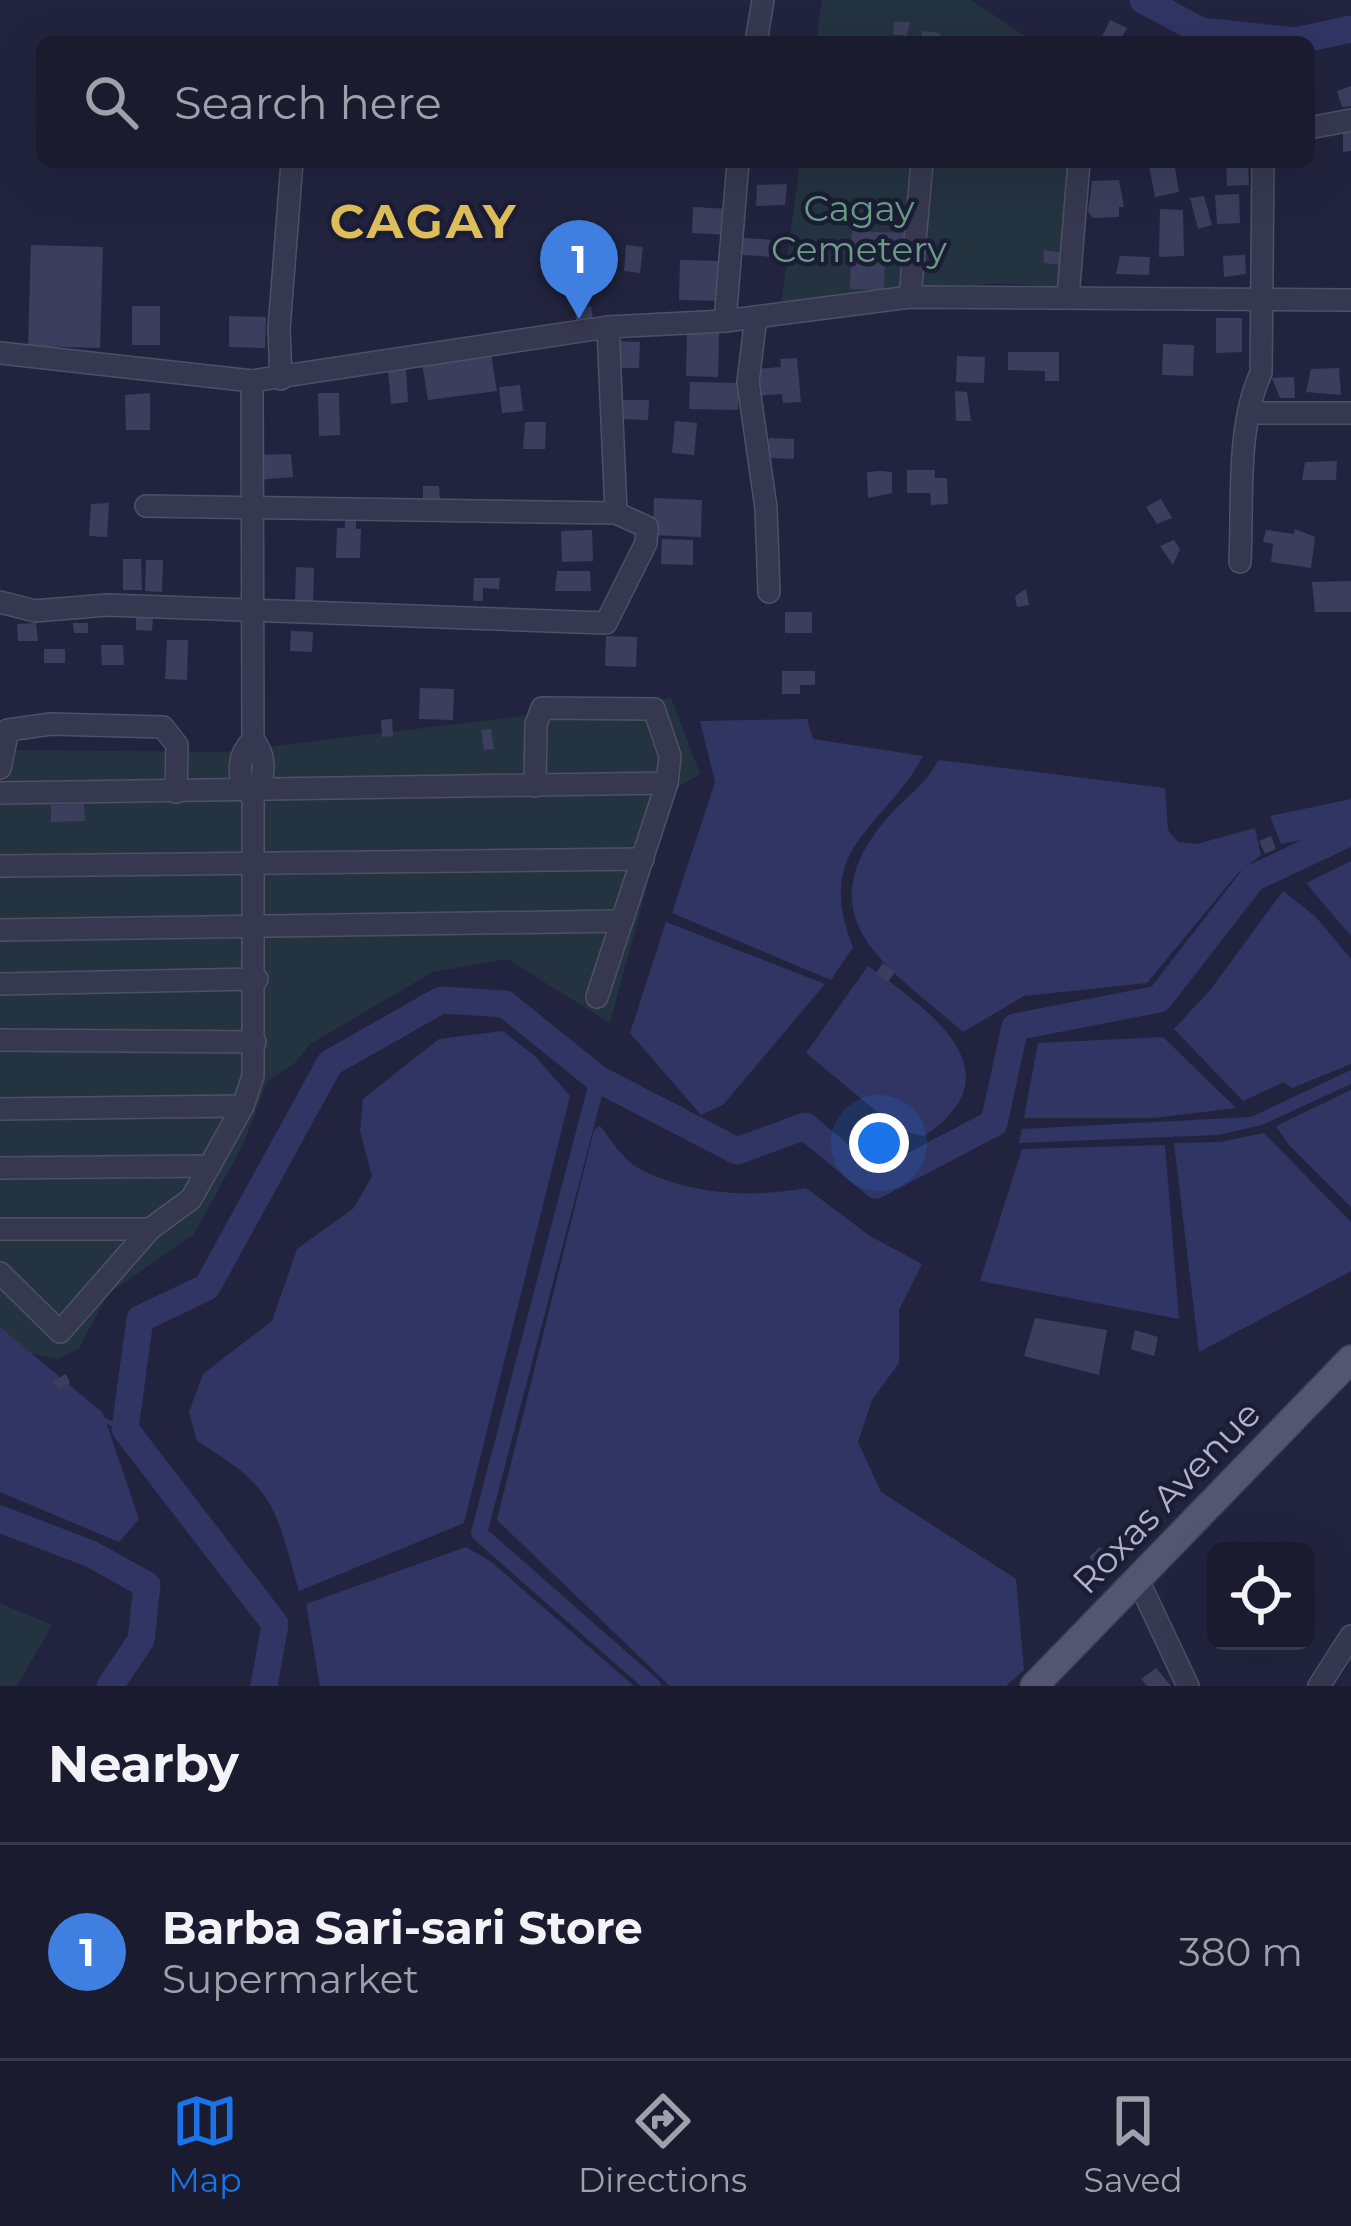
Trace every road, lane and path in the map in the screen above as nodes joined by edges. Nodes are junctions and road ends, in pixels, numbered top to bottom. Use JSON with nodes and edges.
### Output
{"nodes":[{"id":1,"x":763,"y":0,"type":"edge"},
{"id":2,"x":757,"y":36,"type":"edge"},
{"id":3,"x":1351,"y":120,"type":"edge"},
{"id":4,"x":1315,"y":127,"type":"edge"},
{"id":5,"x":292,"y":168,"type":"edge"},
{"id":6,"x":738,"y":168,"type":"edge"},
{"id":7,"x":921,"y":168,"type":"edge"},
{"id":8,"x":1079,"y":168,"type":"edge"},
{"id":9,"x":1263,"y":168,"type":"edge"},
{"id":10,"x":910,"y":297,"type":"junction"},
{"id":11,"x":1068,"y":297,"type":"junction"},
{"id":12,"x":1351,"y":300,"type":"edge"},
{"id":13,"x":1262,"y":302,"type":"junction"},
{"id":14,"x":756,"y":317,"type":"junction"},
{"id":15,"x":725,"y":321,"type":"junction"},
{"id":16,"x":608,"y":327,"type":"junction"},
{"id":17,"x":0,"y":353,"type":"edge"},
{"id":18,"x":281,"y":379,"type":"junction"},
{"id":19,"x":253,"y":381,"type":"junction"},
{"id":20,"x":1251,"y":413,"type":"junction"},
{"id":21,"x":1351,"y":413,"type":"edge"},
{"id":22,"x":146,"y":506,"type":"dead end"},
{"id":23,"x":249,"y":507,"type":"junction"},
{"id":24,"x":616,"y":513,"type":"junction"},
{"id":25,"x":1240,"y":562,"type":"dead end"},
{"id":26,"x":769,"y":592,"type":"dead end"},
{"id":27,"x":0,"y":602,"type":"edge"},
{"id":28,"x":250,"y":612,"type":"junction"},
{"id":29,"x":0,"y":768,"type":"edge"},
{"id":30,"x":668,"y":783,"type":"junction"},
{"id":31,"x":535,"y":786,"type":"junction"},
{"id":32,"x":176,"y":792,"type":"junction"},
{"id":33,"x":0,"y":793,"type":"edge"},
{"id":34,"x":252,"y":794,"type":"junction"},
{"id":35,"x":643,"y":859,"type":"junction"},
{"id":36,"x":254,"y":862,"type":"junction"},
{"id":37,"x":0,"y":866,"type":"edge"},
{"id":38,"x":622,"y":921,"type":"junction"},
{"id":39,"x":255,"y":925,"type":"junction"},
{"id":40,"x":0,"y":930,"type":"edge"},
{"id":41,"x":257,"y":979,"type":"junction"},
{"id":42,"x":0,"y":984,"type":"edge"},
{"id":43,"x":597,"y":997,"type":"dead end"},
{"id":44,"x":0,"y":1040,"type":"edge"},
{"id":45,"x":255,"y":1042,"type":"junction"},
{"id":46,"x":243,"y":1106,"type":"junction"},
{"id":47,"x":0,"y":1109,"type":"edge"},
{"id":48,"x":210,"y":1166,"type":"junction"},
{"id":49,"x":0,"y":1168,"type":"edge"},
{"id":50,"x":0,"y":1229,"type":"edge"},
{"id":51,"x":150,"y":1229,"type":"junction"},
{"id":52,"x":0,"y":1273,"type":"edge"},
{"id":53,"x":1351,"y":1359,"type":"edge"},
{"id":54,"x":1138,"y":1580,"type":"junction"},
{"id":55,"x":1351,"y":1636,"type":"edge"},
{"id":56,"x":1323,"y":1679,"type":"edge"},
{"id":57,"x":1351,"y":1679,"type":"edge"},
{"id":58,"x":1034,"y":1686,"type":"edge"},
{"id":59,"x":1188,"y":1686,"type":"edge"}],
"edges":[{"from":1,"to":2,"type":"street"},
{"from":3,"to":4,"type":"street"},
{"from":5,"to":18,"type":"street"},
{"from":6,"to":15,"type":"street"},
{"from":7,"to":10,"type":"street"},
{"from":8,"to":11,"type":"street"},
{"from":9,"to":13,"type":"street"},
{"from":10,"to":11,"type":"street"},
{"from":10,"to":14,"type":"street"},
{"from":11,"to":13,"type":"street"},
{"from":12,"to":13,"type":"street"},
{"from":13,"to":20,"type":"street"},
{"from":14,"to":15,"type":"street"},
{"from":14,"to":26,"type":"street"},
{"from":15,"to":16,"type":"street"},
{"from":16,"to":18,"type":"street"},
{"from":16,"to":24,"type":"street"},
{"from":17,"to":19,"type":"street"},
{"from":18,"to":19,"type":"street"},
{"from":19,"to":23,"type":"street"},
{"from":20,"to":21,"type":"street"},
{"from":20,"to":25,"type":"street"},
{"from":22,"to":23,"type":"street"},
{"from":23,"to":24,"type":"street"},
{"from":23,"to":28,"type":"street"},
{"from":24,"to":28,"type":"street"},
{"from":27,"to":28,"type":"street"},
{"from":28,"to":34,"type":"street"},
{"from":29,"to":32,"type":"street"},
{"from":30,"to":31,"type":"street"},
{"from":30,"to":31,"type":"street"},
{"from":30,"to":35,"type":"street"},
{"from":31,"to":34,"type":"street"},
{"from":32,"to":33,"type":"street"},
{"from":32,"to":34,"type":"street"},
{"from":34,"to":36,"type":"street"},
{"from":35,"to":36,"type":"street"},
{"from":35,"to":38,"type":"street"},
{"from":36,"to":37,"type":"street"},
{"from":36,"to":39,"type":"street"},
{"from":38,"to":39,"type":"street"},
{"from":38,"to":43,"type":"street"},
{"from":39,"to":40,"type":"street"},
{"from":39,"to":41,"type":"street"},
{"from":41,"to":42,"type":"street"},
{"from":41,"to":45,"type":"street"},
{"from":44,"to":45,"type":"street"},
{"from":45,"to":46,"type":"street"},
{"from":46,"to":47,"type":"street"},
{"from":46,"to":48,"type":"street"},
{"from":48,"to":49,"type":"street"},
{"from":48,"to":51,"type":"street"},
{"from":50,"to":51,"type":"street"},
{"from":51,"to":52,"type":"street"},
{"from":53,"to":54,"type":"main road","name":"Roxas Avenue"},
{"from":54,"to":58,"type":"main road","name":"Roxas Avenue"},
{"from":54,"to":59,"type":"street"},
{"from":55,"to":56,"type":"street"},
{"from":56,"to":57,"type":"street"}]}
